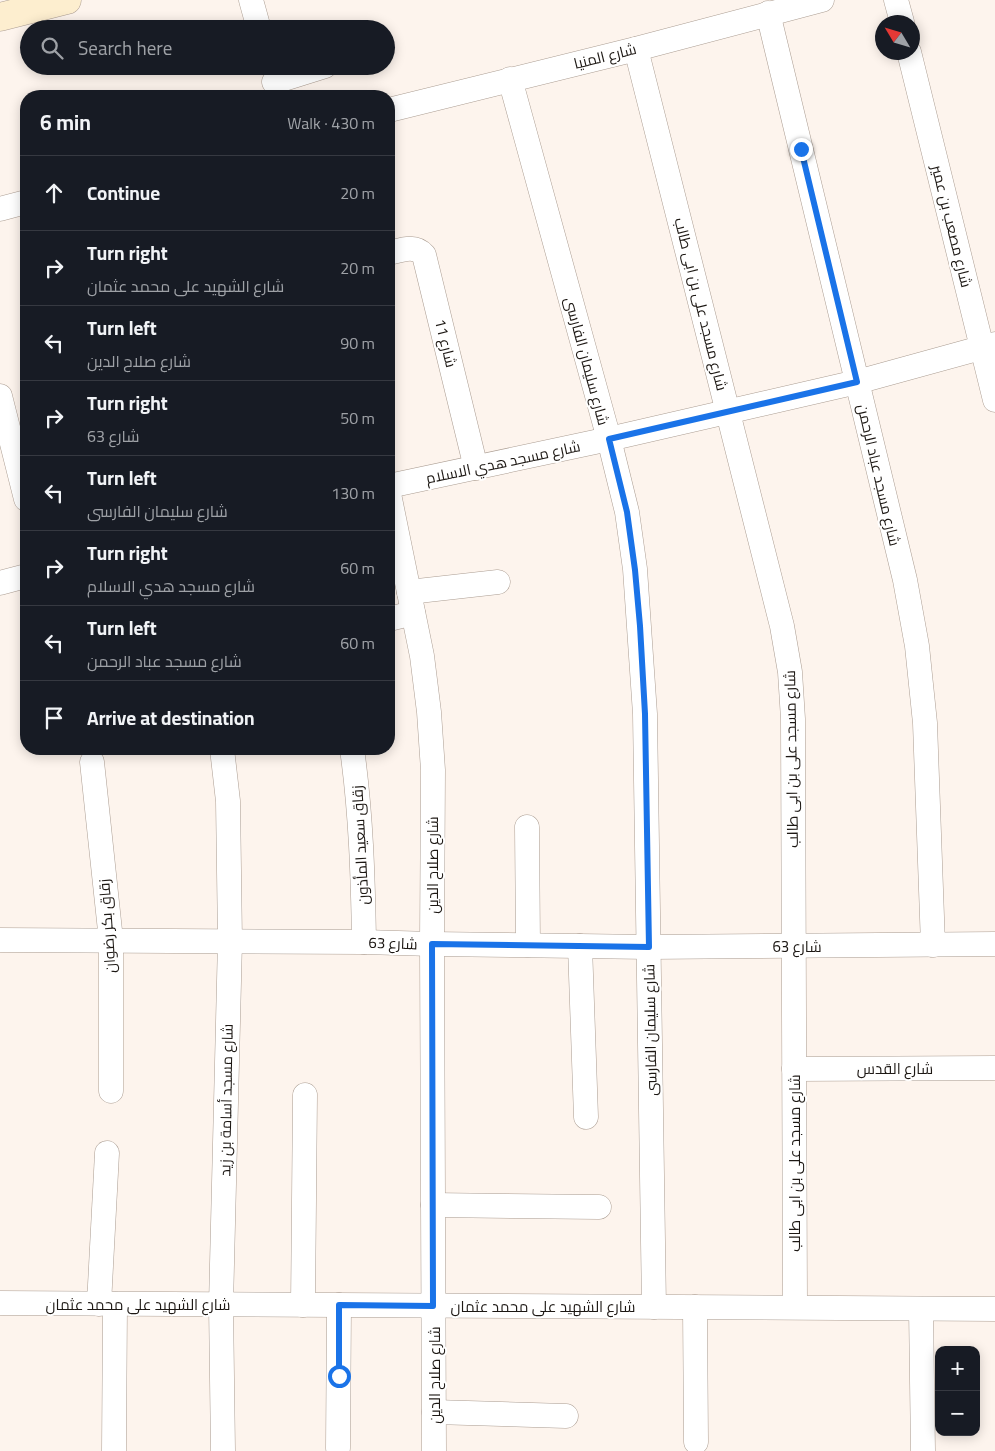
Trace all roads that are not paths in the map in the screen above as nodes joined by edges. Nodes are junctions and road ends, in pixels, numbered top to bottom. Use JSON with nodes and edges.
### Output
{"nodes":[{"id":1,"x":67,"y":0,"type":"edge"},
{"id":2,"x":251,"y":0,"type":"edge"},
{"id":3,"x":822,"y":0,"type":"edge"},
{"id":4,"x":896,"y":0,"type":"edge"},
{"id":5,"x":768,"y":13,"type":"junction"},
{"id":6,"x":900,"y":15,"type":"edge"},
{"id":7,"x":0,"y":17,"type":"edge"},
{"id":8,"x":257,"y":20,"type":"edge"},
{"id":9,"x":636,"y":49,"type":"junction"},
{"id":10,"x":911,"y":60,"type":"edge"},
{"id":11,"x":294,"y":75,"type":"edge"},
{"id":12,"x":510,"y":79,"type":"junction"},
{"id":13,"x":274,"y":81,"type":"edge"},
{"id":14,"x":395,"y":108,"type":"edge"},
{"id":15,"x":20,"y":204,"type":"edge"},
{"id":16,"x":0,"y":209,"type":"edge"},
{"id":17,"x":395,"y":252,"type":"edge"},
{"id":18,"x":988,"y":346,"type":"edge"},
{"id":19,"x":857,"y":382,"type":"junction"},
{"id":20,"x":0,"y":396,"type":"edge"},
{"id":21,"x":995,"y":400,"type":"edge"},
{"id":22,"x":728,"y":411,"type":"junction"},
{"id":23,"x":609,"y":439,"type":"junction"},
{"id":24,"x":476,"y":468,"type":"junction"},
{"id":25,"x":20,"y":475,"type":"edge"},
{"id":26,"x":395,"y":485,"type":"edge"},
{"id":27,"x":395,"y":524,"type":"edge"},
{"id":28,"x":20,"y":577,"type":"edge"},
{"id":29,"x":0,"y":582,"type":"edge"},
{"id":30,"x":498,"y":582,"type":"dead end"},
{"id":31,"x":411,"y":603,"type":"junction"},
{"id":32,"x":395,"y":615,"type":"edge"},
{"id":33,"x":223,"y":755,"type":"edge"},
{"id":34,"x":353,"y":755,"type":"edge"},
{"id":35,"x":92,"y":762,"type":"dead end"},
{"id":36,"x":527,"y":827,"type":"dead end"},
{"id":37,"x":0,"y":940,"type":"edge"},
{"id":38,"x":111,"y":940,"type":"junction"},
{"id":39,"x":230,"y":941,"type":"junction"},
{"id":40,"x":364,"y":942,"type":"junction"},
{"id":41,"x":432,"y":944,"type":"junction"},
{"id":42,"x":995,"y":944,"type":"edge"},
{"id":43,"x":528,"y":945,"type":"junction"},
{"id":44,"x":933,"y":945,"type":"junction"},
{"id":45,"x":580,"y":946,"type":"junction"},
{"id":46,"x":794,"y":946,"type":"junction"},
{"id":47,"x":649,"y":947,"type":"junction"},
{"id":48,"x":794,"y":1068,"type":"junction"},
{"id":49,"x":995,"y":1068,"type":"edge"},
{"id":50,"x":111,"y":1091,"type":"dead end"},
{"id":51,"x":305,"y":1095,"type":"dead end"},
{"id":52,"x":586,"y":1118,"type":"dead end"},
{"id":53,"x":107,"y":1153,"type":"dead end"},
{"id":54,"x":433,"y":1205,"type":"junction"},
{"id":55,"x":599,"y":1206,"type":"dead end"},
{"id":56,"x":0,"y":1303,"type":"edge"},
{"id":57,"x":107,"y":1304,"type":"junction"},
{"id":58,"x":221,"y":1305,"type":"junction"},
{"id":59,"x":303,"y":1305,"type":"junction"},
{"id":60,"x":339,"y":1305,"type":"junction"},
{"id":61,"x":433,"y":1306,"type":"junction"},
{"id":62,"x":654,"y":1307,"type":"junction"},
{"id":63,"x":695,"y":1307,"type":"junction"},
{"id":64,"x":795,"y":1307,"type":"junction"},
{"id":65,"x":921,"y":1309,"type":"junction"},
{"id":66,"x":995,"y":1309,"type":"edge"},
{"id":67,"x":434,"y":1412,"type":"junction"},
{"id":68,"x":566,"y":1416,"type":"dead end"},
{"id":69,"x":696,"y":1442,"type":"dead end"},
{"id":70,"x":338,"y":1448,"type":"dead end"},
{"id":71,"x":114,"y":1451,"type":"edge"},
{"id":72,"x":223,"y":1451,"type":"edge"},
{"id":73,"x":434,"y":1451,"type":"edge"},
{"id":74,"x":923,"y":1451,"type":"edge"}],
"edges":[{"from":1,"to":7,"type":"street"},
{"from":2,"to":8,"type":"street"},
{"from":3,"to":5,"type":"street","name":"شارع المنيا"},
{"from":4,"to":6,"type":"street"},
{"from":5,"to":9,"type":"street","name":"شارع المنيا"},
{"from":5,"to":19,"type":"street","name":"شارع مسجد عباد الرحمن"},
{"from":9,"to":12,"type":"street","name":"شارع المنيا"},
{"from":9,"to":22,"type":"street","name":"شارع مسجد على بن ابى طالب"},
{"from":10,"to":18,"type":"street","name":"شارع مصعب بن عمير"},
{"from":11,"to":13,"type":"street"},
{"from":12,"to":14,"type":"street","name":"شارع المنيا"},
{"from":12,"to":23,"type":"street","name":"شارع سليمان الفارسى"},
{"from":15,"to":16,"type":"street"},
{"from":17,"to":24,"type":"street","name":"شارع 11"},
{"from":18,"to":19,"type":"street","name":"شارع مسجد هدي الاسلام"},
{"from":18,"to":21,"type":"street","name":"شارع مصعب بن عمير"},
{"from":19,"to":22,"type":"street","name":"شارع مسجد هدي الاسلام"},
{"from":19,"to":44,"type":"street","name":"شارع مسجد عباد الرحمن"},
{"from":20,"to":25,"type":"street"},
{"from":22,"to":23,"type":"street","name":"شارع مسجد هدي الاسلام"},
{"from":22,"to":46,"type":"street","name":"شارع مسجد على بن ابى طالب"},
{"from":23,"to":24,"type":"street","name":"شارع مسجد هدي الاسلام"},
{"from":23,"to":47,"type":"street","name":"شارع سليمان الفارسى"},
{"from":24,"to":26,"type":"street","name":"شارع مسجد هدي الاسلام"},
{"from":27,"to":31,"type":"street","name":"شارع صلاح الدين"},
{"from":28,"to":29,"type":"street"},
{"from":30,"to":31,"type":"street"},
{"from":31,"to":32,"type":"street"},
{"from":31,"to":41,"type":"street","name":"شارع صلاح الدين"},
{"from":33,"to":39,"type":"street","name":"شارع مسجد أسامة بن زيد"},
{"from":34,"to":40,"type":"street","name":"زقاق سعيد المأذون"},
{"from":35,"to":38,"type":"street","name":"زقاق بكر رضوان"},
{"from":36,"to":43,"type":"street"},
{"from":37,"to":38,"type":"street","name":"شارع 63"},
{"from":38,"to":39,"type":"street","name":"شارع 63"},
{"from":38,"to":50,"type":"street","name":"زقاق بكر رضوان"},
{"from":39,"to":40,"type":"street","name":"شارع 63"},
{"from":39,"to":58,"type":"street","name":"شارع مسجد أسامة بن زيد"},
{"from":40,"to":41,"type":"street","name":"شارع 63"},
{"from":41,"to":43,"type":"street","name":"شارع 63"},
{"from":41,"to":54,"type":"street","name":"شارع صلاح الدين"},
{"from":42,"to":44,"type":"street","name":"شارع 63"},
{"from":43,"to":45,"type":"street","name":"شارع 63"},
{"from":44,"to":46,"type":"street","name":"شارع 63"},
{"from":45,"to":47,"type":"street","name":"شارع 63"},
{"from":45,"to":52,"type":"street"},
{"from":46,"to":47,"type":"street","name":"شارع 63"},
{"from":46,"to":48,"type":"street","name":"شارع مسجد على بن ابى طالب"},
{"from":47,"to":62,"type":"street","name":"شارع سليمان الفارسى"},
{"from":48,"to":49,"type":"street","name":"شارع القدس"},
{"from":48,"to":64,"type":"street","name":"شارع مسجد على بن ابى طالب"},
{"from":51,"to":59,"type":"street"},
{"from":53,"to":57,"type":"street"},
{"from":54,"to":55,"type":"street"},
{"from":54,"to":61,"type":"street","name":"شارع صلاح الدين"},
{"from":56,"to":57,"type":"street","name":"شارع الشهيد على محمد عثمان"},
{"from":57,"to":58,"type":"street","name":"شارع الشهيد على محمد عثمان"},
{"from":57,"to":71,"type":"street"},
{"from":58,"to":59,"type":"street","name":"شارع الشهيد على محمد عثمان"},
{"from":58,"to":72,"type":"street","name":"شارع مسجد أسامة بن زيد"},
{"from":59,"to":60,"type":"street","name":"شارع الشهيد على محمد عثمان"},
{"from":60,"to":61,"type":"street","name":"شارع الشهيد على محمد عثمان"},
{"from":60,"to":70,"type":"street"},
{"from":61,"to":62,"type":"street","name":"شارع الشهيد على محمد عثمان"},
{"from":61,"to":67,"type":"street","name":"شارع صلاح الدين"},
{"from":62,"to":63,"type":"street","name":"شارع الشهيد على محمد عثمان"},
{"from":63,"to":64,"type":"street","name":"شارع الشهيد على محمد عثمان"},
{"from":63,"to":69,"type":"street"},
{"from":64,"to":65,"type":"street","name":"شارع الشهيد على محمد عثمان"},
{"from":65,"to":66,"type":"street","name":"شارع الشهيد على محمد عثمان"},
{"from":65,"to":74,"type":"street"},
{"from":67,"to":68,"type":"street"},
{"from":67,"to":73,"type":"street","name":"شارع صلاح الدين"}]}
